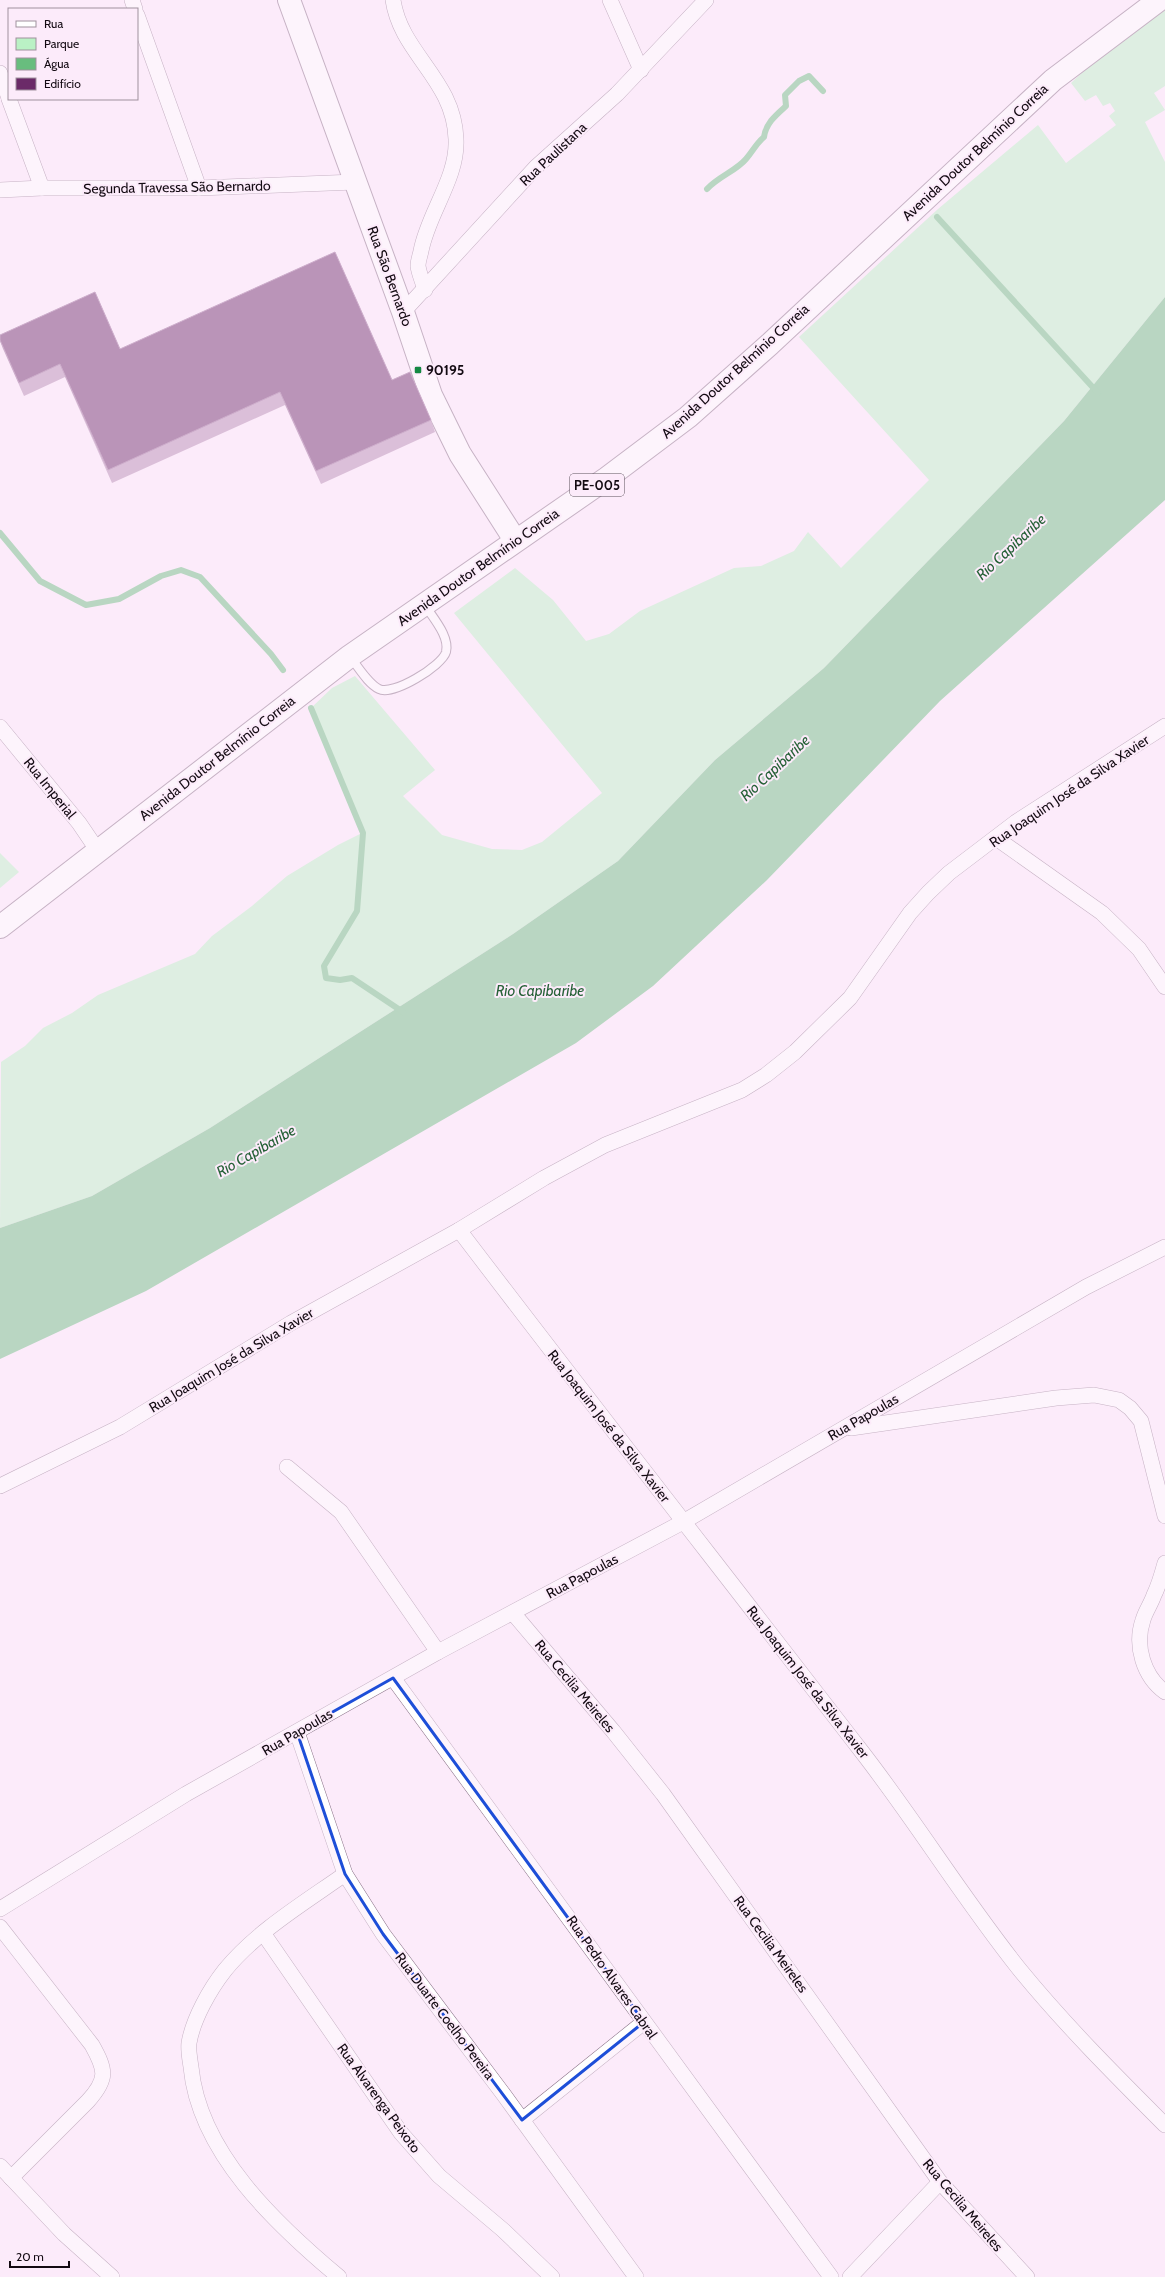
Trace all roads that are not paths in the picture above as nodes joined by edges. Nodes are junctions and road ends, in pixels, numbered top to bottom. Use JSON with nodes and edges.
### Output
{"nodes":[{"id":1,"x":289,"y":0,"type":"edge"},
{"id":2,"x":393,"y":0,"type":"edge"},
{"id":3,"x":610,"y":0,"type":"edge"},
{"id":4,"x":706,"y":0,"type":"edge"},
{"id":5,"x":1159,"y":0,"type":"edge"},
{"id":6,"x":138,"y":18,"type":"edge"},
{"id":7,"x":641,"y":70,"type":"junction"},
{"id":8,"x":0,"y":73,"type":"edge"},
{"id":9,"x":8,"y":95,"type":"edge"},
{"id":10,"x":10,"y":100,"type":"edge"},
{"id":11,"x":355,"y":182,"type":"junction"},
{"id":12,"x":42,"y":188,"type":"junction"},
{"id":13,"x":199,"y":188,"type":"junction"},
{"id":14,"x":0,"y":190,"type":"edge"},
{"id":15,"x":425,"y":290,"type":"junction"},
{"id":16,"x":403,"y":312,"type":"junction"},
{"id":17,"x":516,"y":540,"type":"junction"},
{"id":18,"x":424,"y":605,"type":"junction"},
{"id":19,"x":350,"y":656,"type":"junction"},
{"id":20,"x":0,"y":726,"type":"edge"},
{"id":21,"x":1165,"y":726,"type":"edge"},
{"id":22,"x":996,"y":838,"type":"junction"},
{"id":23,"x":98,"y":851,"type":"junction"},
{"id":24,"x":0,"y":927,"type":"edge"},
{"id":25,"x":1165,"y":987,"type":"edge"},
{"id":26,"x":459,"y":1230,"type":"junction"},
{"id":27,"x":1165,"y":1247,"type":"edge"},
{"id":28,"x":843,"y":1429,"type":"junction"},
{"id":29,"x":287,"y":1467,"type":"dead end"},
{"id":30,"x":0,"y":1486,"type":"edge"},
{"id":31,"x":1165,"y":1516,"type":"edge"},
{"id":32,"x":683,"y":1522,"type":"junction"},
{"id":33,"x":1165,"y":1563,"type":"edge"},
{"id":34,"x":513,"y":1613,"type":"junction"},
{"id":35,"x":438,"y":1652,"type":"junction"},
{"id":36,"x":394,"y":1678,"type":"junction"},
{"id":37,"x":1165,"y":1692,"type":"edge"},
{"id":38,"x":297,"y":1732,"type":"junction"},
{"id":39,"x":345,"y":1874,"type":"junction"},
{"id":40,"x":0,"y":1909,"type":"edge"},
{"id":41,"x":0,"y":1927,"type":"edge"},
{"id":42,"x":263,"y":1933,"type":"junction"},
{"id":43,"x":644,"y":2022,"type":"junction"},
{"id":44,"x":522,"y":2120,"type":"junction"},
{"id":45,"x":1165,"y":2125,"type":"edge"},
{"id":46,"x":0,"y":2166,"type":"edge"},
{"id":47,"x":11,"y":2178,"type":"junction"},
{"id":48,"x":940,"y":2182,"type":"junction"},
{"id":49,"x":112,"y":2277,"type":"edge"},
{"id":50,"x":339,"y":2277,"type":"edge"},
{"id":51,"x":552,"y":2277,"type":"edge"},
{"id":52,"x":636,"y":2277,"type":"edge"},
{"id":53,"x":831,"y":2277,"type":"edge"},
{"id":54,"x":850,"y":2277,"type":"edge"},
{"id":55,"x":1027,"y":2277,"type":"edge"}],
"edges":[{"from":1,"to":11,"type":"main road","name":"Rua São Bernardo"},
{"from":2,"to":15,"type":"street"},
{"from":3,"to":7,"type":"street"},
{"from":4,"to":7,"type":"street","name":"Rua Paulistana"},
{"from":5,"to":17,"type":"main road","name":"Avenida Doutor Belmínio Correia","number":"PE-005"},
{"from":6,"to":13,"type":"street"},
{"from":7,"to":15,"type":"street","name":"Rua Paulistana"},
{"from":8,"to":9,"type":"street"},
{"from":10,"to":12,"type":"street"},
{"from":11,"to":13,"type":"street","name":"Segunda Travessa São Bernardo"},
{"from":11,"to":16,"type":"main road","name":"Rua São Bernardo"},
{"from":12,"to":13,"type":"street","name":"Segunda Travessa São Bernardo"},
{"from":12,"to":14,"type":"street","name":"Segunda Travessa São Bernardo"},
{"from":15,"to":16,"type":"street","name":"Rua Paulistana"},
{"from":16,"to":17,"type":"main road","name":"Rua São Bernardo"},
{"from":17,"to":18,"type":"main road","name":"Avenida Doutor Belmínio Correia","number":"PE-005"},
{"from":18,"to":19,"type":"main road","name":"Avenida Doutor Belmínio Correia","number":"PE-005"},
{"from":18,"to":19,"type":"lane"},
{"from":19,"to":23,"type":"main road","name":"Avenida Doutor Belmínio Correia","number":"PE-005"},
{"from":20,"to":23,"type":"street","name":"Rua Imperial"},
{"from":21,"to":22,"type":"street","name":"Rua Joaquim José da Silva Xavier"},
{"from":22,"to":25,"type":"street"},
{"from":22,"to":26,"type":"street","name":"Rua Joaquim José da Silva Xavier"},
{"from":23,"to":24,"type":"main road","name":"Avenida Doutor Belmínio Correia","number":"PE-005"},
{"from":26,"to":30,"type":"street","name":"Rua Joaquim José da Silva Xavier"},
{"from":26,"to":32,"type":"street","name":"Rua Joaquim José da Silva Xavier"},
{"from":27,"to":28,"type":"street","name":"Rua Papoulas"},
{"from":28,"to":31,"type":"street"},
{"from":28,"to":32,"type":"street","name":"Rua Papoulas"},
{"from":29,"to":35,"type":"street"},
{"from":32,"to":34,"type":"street","name":"Rua Papoulas"},
{"from":32,"to":45,"type":"street","name":"Rua Joaquim José da Silva Xavier"},
{"from":33,"to":37,"type":"street"},
{"from":34,"to":35,"type":"street","name":"Rua Papoulas"},
{"from":34,"to":48,"type":"street","name":"Rua Cecilia Meireles"},
{"from":35,"to":36,"type":"street","name":"Rua Papoulas"},
{"from":36,"to":38,"type":"street","name":"Rua Papoulas"},
{"from":36,"to":43,"type":"street","name":"Rua Pedro Alvares Cabral"},
{"from":38,"to":39,"type":"street","name":"Rua Duarte Coelho Pereira"},
{"from":38,"to":40,"type":"street","name":"Rua Papoulas"},
{"from":39,"to":42,"type":"street"},
{"from":39,"to":44,"type":"street","name":"Rua Duarte Coelho Pereira"},
{"from":41,"to":47,"type":"street"},
{"from":42,"to":50,"type":"street"},
{"from":42,"to":51,"type":"street","name":"Rua Alvarenga Peixoto"},
{"from":43,"to":44,"type":"street"},
{"from":43,"to":53,"type":"street","name":"Rua Pedro Alvares Cabral"},
{"from":44,"to":52,"type":"street","name":"Rua Duarte Coelho Pereira"},
{"from":46,"to":47,"type":"street"},
{"from":47,"to":49,"type":"street"},
{"from":48,"to":54,"type":"street"},
{"from":48,"to":55,"type":"street","name":"Rua Cecilia Meireles"}]}
